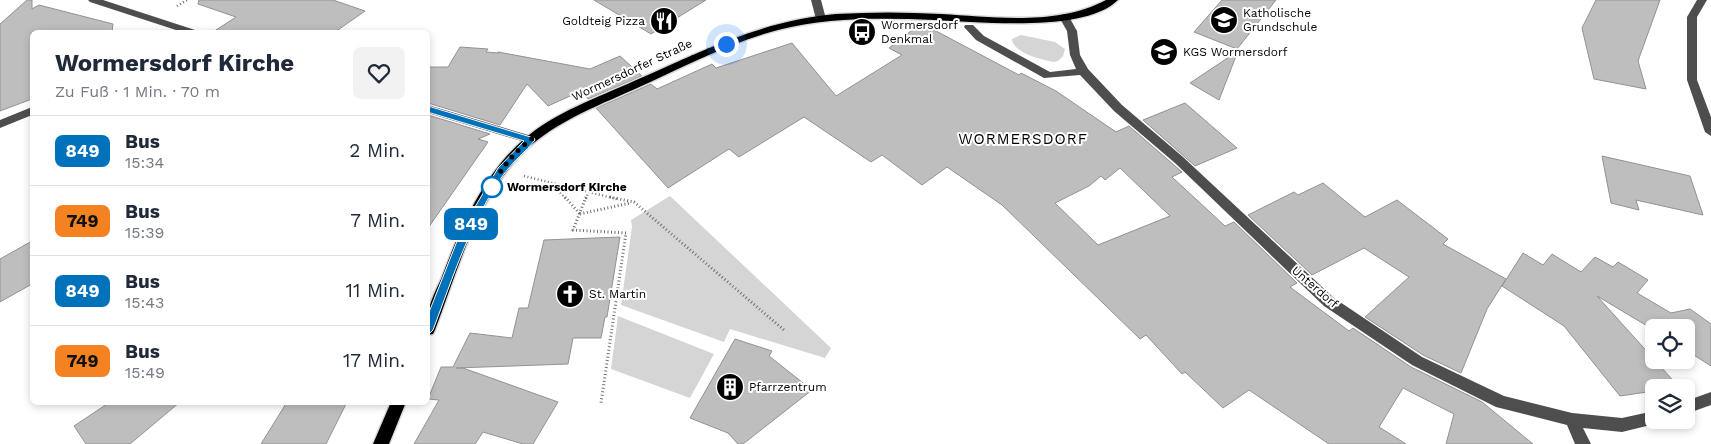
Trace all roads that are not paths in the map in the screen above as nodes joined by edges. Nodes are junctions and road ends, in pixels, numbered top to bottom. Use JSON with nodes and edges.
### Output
{"nodes":[{"id":1,"x":94,"y":0,"type":"edge"},
{"id":2,"x":816,"y":0,"type":"edge"},
{"id":3,"x":1113,"y":0,"type":"edge"},
{"id":4,"x":1702,"y":0,"type":"edge"},
{"id":5,"x":1064,"y":17,"type":"junction"},
{"id":6,"x":821,"y":18,"type":"junction"},
{"id":7,"x":969,"y":27,"type":"dead end"},
{"id":8,"x":185,"y":30,"type":"edge"},
{"id":9,"x":1083,"y":70,"type":"junction"},
{"id":10,"x":430,"y":110,"type":"edge"},
{"id":11,"x":30,"y":112,"type":"edge"},
{"id":12,"x":0,"y":124,"type":"edge"},
{"id":13,"x":1711,"y":132,"type":"edge"},
{"id":14,"x":531,"y":140,"type":"junction"},
{"id":15,"x":430,"y":325,"type":"edge"},
{"id":16,"x":1711,"y":398,"type":"edge"},
{"id":17,"x":1695,"y":404,"type":"edge"},
{"id":18,"x":398,"y":405,"type":"edge"},
{"id":19,"x":1572,"y":420,"type":"junction"},
{"id":20,"x":1645,"y":420,"type":"edge"},
{"id":21,"x":381,"y":444,"type":"edge"},
{"id":22,"x":1583,"y":444,"type":"edge"}],
"edges":[{"from":1,"to":8,"type":"street"},
{"from":2,"to":6,"type":"street"},
{"from":3,"to":5,"type":"main road","name":"Wormersdorfer Straße"},
{"from":4,"to":13,"type":"street"},
{"from":5,"to":6,"type":"main road","name":"Wormersdorfer Straße"},
{"from":5,"to":9,"type":"street","name":"Unterdorf"},
{"from":6,"to":14,"type":"main road","name":"Wormersdorfer Straße"},
{"from":7,"to":9,"type":"street"},
{"from":9,"to":19,"type":"street","name":"Unterdorf"},
{"from":10,"to":14,"type":"street"},
{"from":11,"to":12,"type":"street"},
{"from":14,"to":15,"type":"main road","name":"Wormersdorfer Straße"},
{"from":16,"to":17,"type":"street"},
{"from":18,"to":21,"type":"main road"},
{"from":19,"to":20,"type":"street","name":"Unterdorf"},
{"from":19,"to":22,"type":"street"}]}
